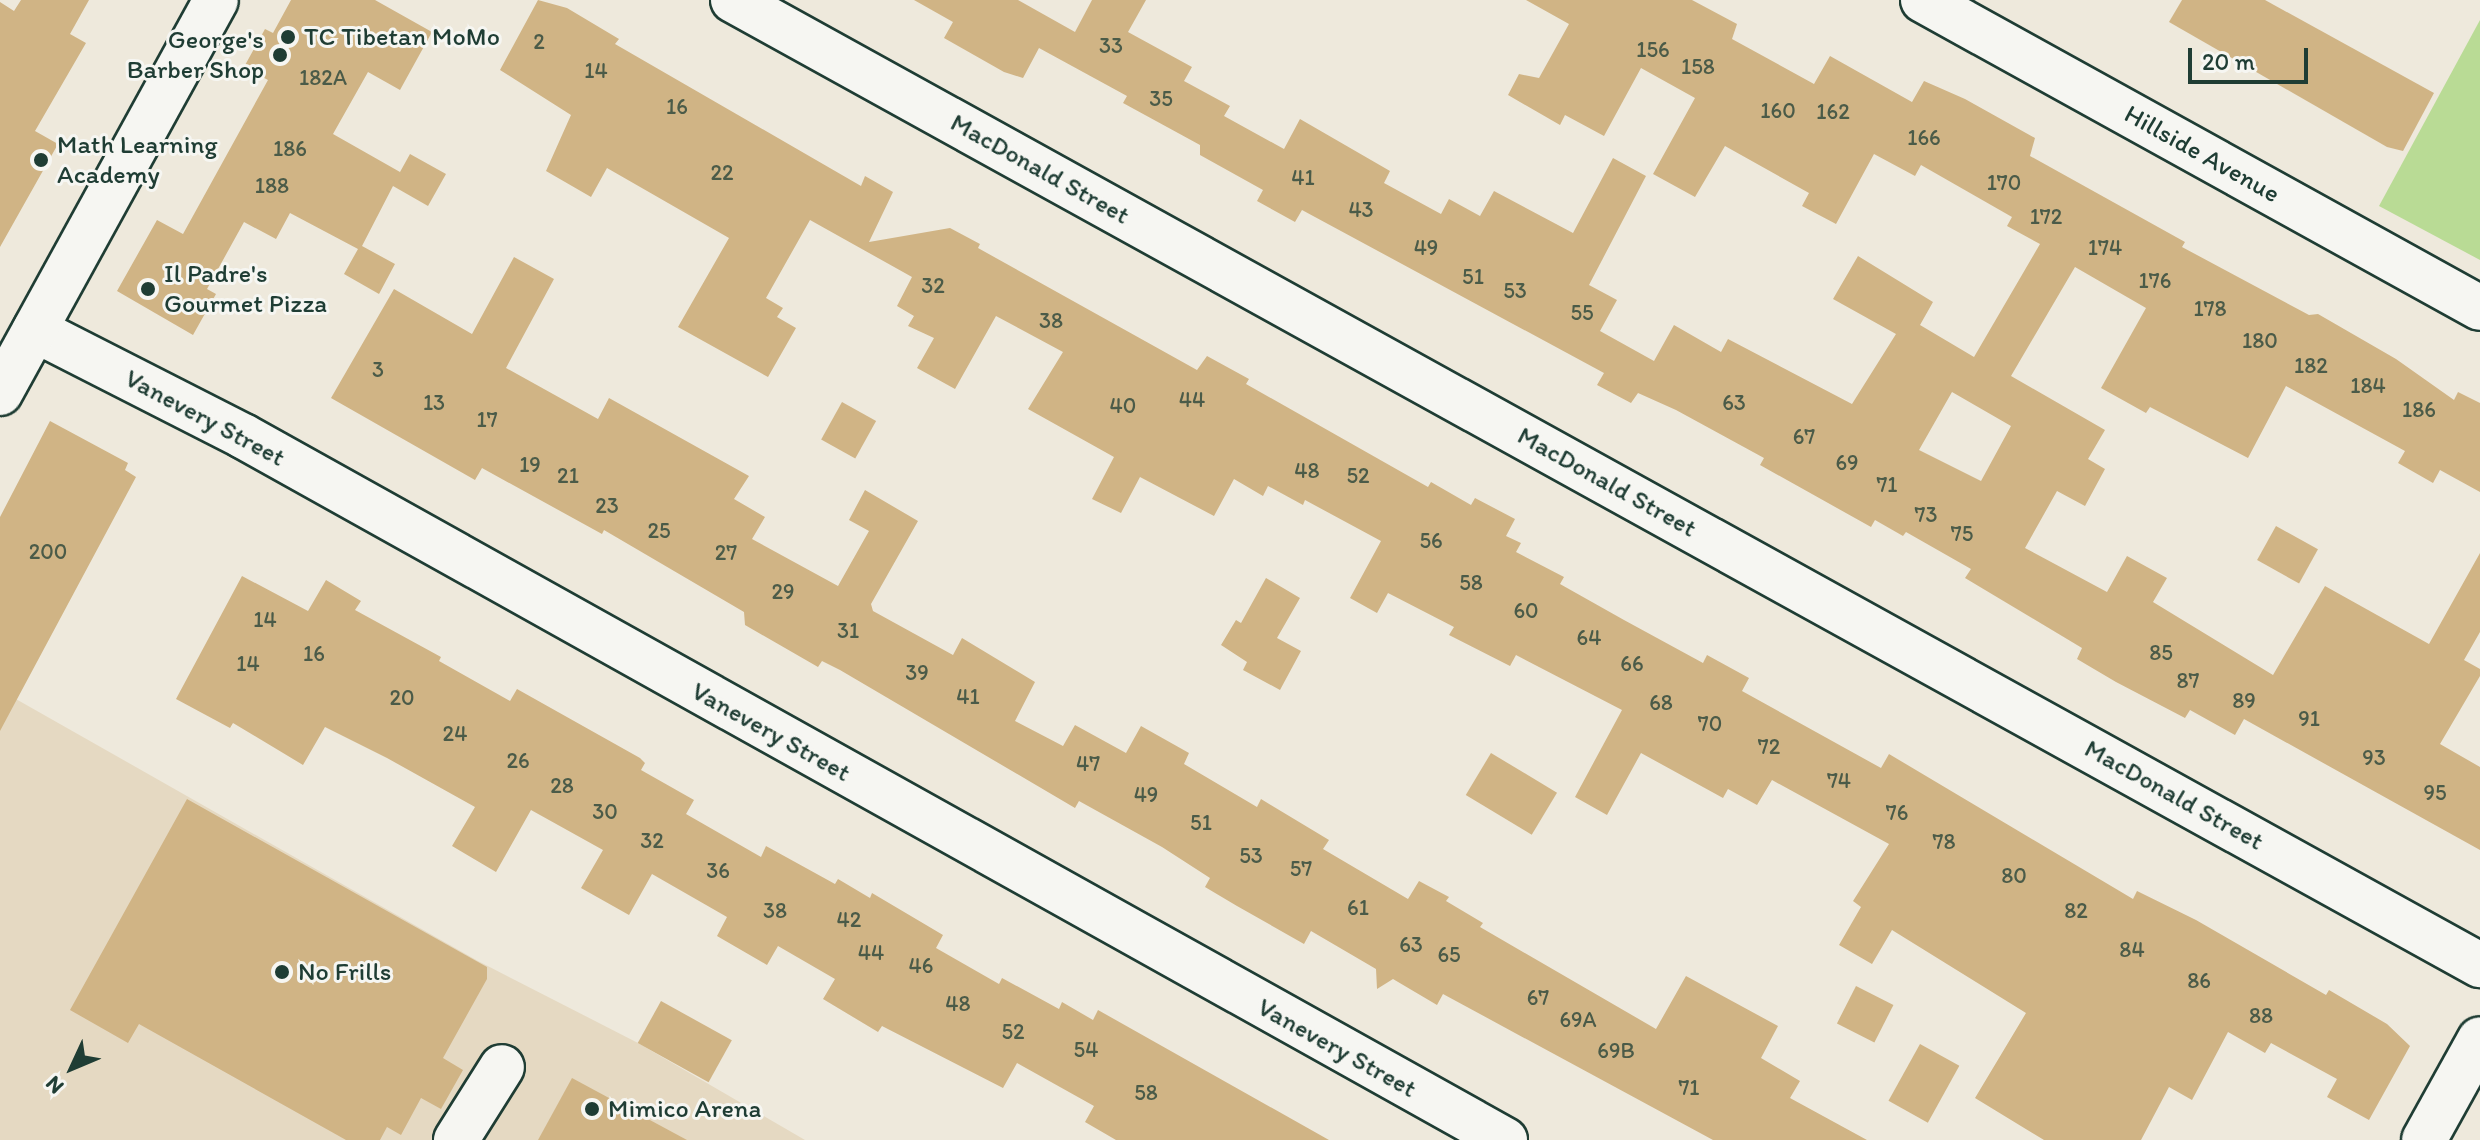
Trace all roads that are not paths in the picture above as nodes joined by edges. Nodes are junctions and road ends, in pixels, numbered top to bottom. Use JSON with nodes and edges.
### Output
{"nodes":[{"id":1,"x":216,"y":0,"type":"edge"},
{"id":2,"x":733,"y":0,"type":"edge"},
{"id":3,"x":1923,"y":0,"type":"edge"},
{"id":4,"x":2480,"y":308,"type":"edge"},
{"id":5,"x":35,"y":330,"type":"junction"},
{"id":6,"x":0,"y":393,"type":"edge"},
{"id":7,"x":2480,"y":965,"type":"edge"},
{"id":8,"x":2480,"y":1039,"type":"edge"},
{"id":9,"x":502,"y":1067,"type":"dead end"},
{"id":10,"x":456,"y":1140,"type":"edge"},
{"id":11,"x":1505,"y":1140,"type":"edge"},
{"id":12,"x":2424,"y":1140,"type":"edge"}],
"edges":[{"from":1,"to":5,"type":"street"},
{"from":2,"to":7,"type":"street","name":"MacDonald Street"},
{"from":3,"to":4,"type":"street","name":"Hillside Avenue"},
{"from":5,"to":6,"type":"street"},
{"from":5,"to":11,"type":"street","name":"Vanevery Street"},
{"from":8,"to":12,"type":"street"},
{"from":9,"to":10,"type":"street"}]}
